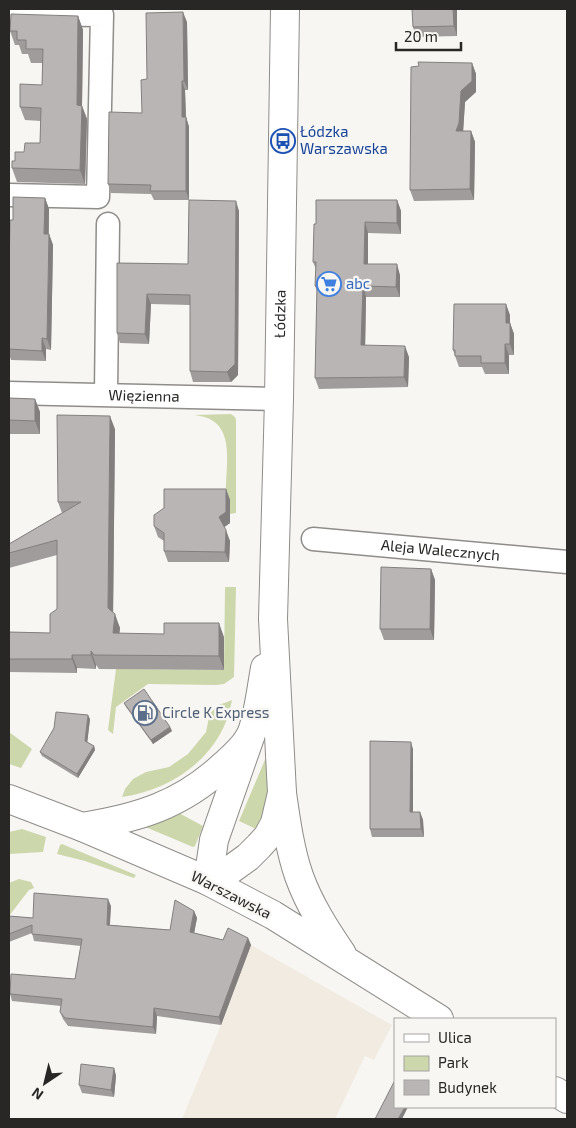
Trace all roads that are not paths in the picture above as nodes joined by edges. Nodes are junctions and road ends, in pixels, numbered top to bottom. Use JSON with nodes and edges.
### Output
{"nodes":[{"id":1,"x":285,"y":9,"type":"edge"},
{"id":2,"x":9,"y":14,"type":"edge"},
{"id":3,"x":9,"y":195,"type":"edge"},
{"id":4,"x":108,"y":224,"type":"dead end"},
{"id":5,"x":9,"y":393,"type":"edge"},
{"id":6,"x":106,"y":394,"type":"junction"},
{"id":7,"x":279,"y":399,"type":"junction"},
{"id":8,"x":313,"y":539,"type":"dead end"},
{"id":9,"x":567,"y":562,"type":"edge"},
{"id":10,"x":273,"y":619,"type":"junction"},
{"id":11,"x":250,"y":737,"type":"junction"},
{"id":12,"x":282,"y":793,"type":"junction"},
{"id":13,"x":9,"y":799,"type":"edge"},
{"id":14,"x":82,"y":827,"type":"junction"},
{"id":15,"x":208,"y":881,"type":"junction"},
{"id":16,"x":347,"y":961,"type":"junction"},
{"id":17,"x":437,"y":1018,"type":"edge"},
{"id":18,"x":556,"y":1092,"type":"edge"},
{"id":19,"x":567,"y":1099,"type":"edge"}],
"edges":[{"from":1,"to":7,"type":"main road","name":"Łódzka"},
{"from":2,"to":3,"type":"street"},
{"from":4,"to":6,"type":"street"},
{"from":5,"to":6,"type":"street","name":"Więzienna"},
{"from":6,"to":7,"type":"street","name":"Więzienna"},
{"from":7,"to":10,"type":"main road","name":"Łódzka"},
{"from":8,"to":9,"type":"street","name":"Aleja Walecznych"},
{"from":10,"to":11,"type":"main road","name":"Łódzka"},
{"from":10,"to":12,"type":"main road","name":"Łódzka"},
{"from":11,"to":14,"type":"main road"},
{"from":11,"to":15,"type":"main road","name":"Łódzka"},
{"from":12,"to":15,"type":"main road"},
{"from":12,"to":16,"type":"main road"},
{"from":13,"to":14,"type":"main road","name":"Warszawska"},
{"from":14,"to":15,"type":"main road","name":"Warszawska"},
{"from":15,"to":16,"type":"main road","name":"Warszawska"},
{"from":16,"to":17,"type":"main road","name":"Warszawska"},
{"from":18,"to":19,"type":"main road"}]}
